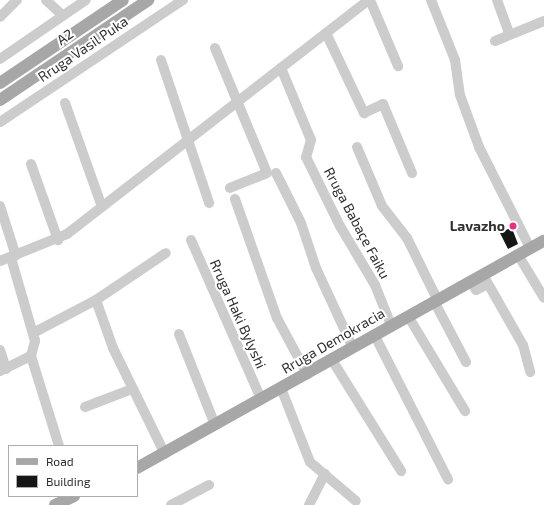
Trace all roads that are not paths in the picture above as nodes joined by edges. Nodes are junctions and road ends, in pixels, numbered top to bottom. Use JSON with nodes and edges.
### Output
{"nodes":[{"id":1,"x":17,"y":0,"type":"edge"},
{"id":2,"x":86,"y":0,"type":"edge"},
{"id":3,"x":123,"y":0,"type":"edge"},
{"id":4,"x":148,"y":0,"type":"edge"},
{"id":5,"x":183,"y":0,"type":"edge"},
{"id":6,"x":370,"y":0,"type":"edge"},
{"id":7,"x":431,"y":0,"type":"edge"},
{"id":8,"x":497,"y":0,"type":"edge"},
{"id":9,"x":48,"y":1,"type":"edge"},
{"id":10,"x":63,"y":16,"type":"junction"},
{"id":11,"x":0,"y":17,"type":"edge"},
{"id":12,"x":544,"y":21,"type":"edge"},
{"id":13,"x":326,"y":33,"type":"junction"},
{"id":14,"x":510,"y":35,"type":"junction"},
{"id":15,"x":495,"y":41,"type":"dead end"},
{"id":16,"x":215,"y":48,"type":"dead end"},
{"id":17,"x":0,"y":59,"type":"edge"},
{"id":18,"x":161,"y":60,"type":"dead end"},
{"id":19,"x":398,"y":66,"type":"dead end"},
{"id":20,"x":281,"y":68,"type":"junction"},
{"id":21,"x":0,"y":83,"type":"edge"},
{"id":22,"x":0,"y":100,"type":"edge"},
{"id":23,"x":240,"y":102,"type":"junction"},
{"id":24,"x":65,"y":103,"type":"dead end"},
{"id":25,"x":0,"y":122,"type":"edge"},
{"id":26,"x":188,"y":142,"type":"junction"},
{"id":27,"x":357,"y":147,"type":"dead end"},
{"id":28,"x":31,"y":164,"type":"dead end"},
{"id":29,"x":276,"y":173,"type":"dead end"},
{"id":30,"x":412,"y":173,"type":"dead end"},
{"id":31,"x":230,"y":188,"type":"dead end"},
{"id":32,"x":235,"y":199,"type":"dead end"},
{"id":33,"x":209,"y":202,"type":"dead end"},
{"id":34,"x":0,"y":206,"type":"edge"},
{"id":35,"x":102,"y":207,"type":"junction"},
{"id":36,"x":58,"y":240,"type":"junction"},
{"id":37,"x":191,"y":240,"type":"dead end"},
{"id":38,"x":544,"y":241,"type":"edge"},
{"id":39,"x":530,"y":248,"type":"junction"},
{"id":40,"x":166,"y":253,"type":"dead end"},
{"id":41,"x":518,"y":255,"type":"junction"},
{"id":42,"x":14,"y":257,"type":"junction"},
{"id":43,"x":0,"y":261,"type":"edge"},
{"id":44,"x":485,"y":279,"type":"junction"},
{"id":45,"x":544,"y":298,"type":"edge"},
{"id":46,"x":96,"y":300,"type":"junction"},
{"id":47,"x":436,"y":300,"type":"junction"},
{"id":48,"x":408,"y":316,"type":"junction"},
{"id":49,"x":391,"y":325,"type":"junction"},
{"id":50,"x":35,"y":332,"type":"junction"},
{"id":51,"x":179,"y":334,"type":"dead end"},
{"id":52,"x":374,"y":336,"type":"junction"},
{"id":53,"x":353,"y":348,"type":"junction"},
{"id":54,"x":0,"y":350,"type":"edge"},
{"id":55,"x":31,"y":356,"type":"junction"},
{"id":56,"x":332,"y":360,"type":"junction"},
{"id":57,"x":466,"y":362,"type":"dead end"},
{"id":58,"x":3,"y":370,"type":"edge"},
{"id":59,"x":530,"y":372,"type":"dead end"},
{"id":60,"x":307,"y":374,"type":"junction"},
{"id":61,"x":281,"y":388,"type":"junction"},
{"id":62,"x":132,"y":389,"type":"junction"},
{"id":63,"x":261,"y":399,"type":"junction"},
{"id":64,"x":85,"y":407,"type":"dead end"},
{"id":65,"x":465,"y":412,"type":"dead end"},
{"id":66,"x":215,"y":426,"type":"junction"},
{"id":67,"x":59,"y":445,"type":"edge"},
{"id":68,"x":165,"y":454,"type":"junction"},
{"id":69,"x":138,"y":468,"type":"edge"},
{"id":70,"x":401,"y":471,"type":"dead end"},
{"id":71,"x":325,"y":474,"type":"junction"},
{"id":72,"x":448,"y":479,"type":"dead end"},
{"id":73,"x":209,"y":485,"type":"dead end"},
{"id":74,"x":72,"y":497,"type":"edge"},
{"id":75,"x":356,"y":501,"type":"dead end"},
{"id":76,"x":55,"y":505,"type":"edge"},
{"id":77,"x":171,"y":505,"type":"edge"},
{"id":78,"x":309,"y":505,"type":"edge"}],
"edges":[{"from":1,"to":11,"type":"street"},
{"from":2,"to":10,"type":"street"},
{"from":3,"to":21,"type":"main road","name":"A2"},
{"from":4,"to":22,"type":"main road","name":"A2"},
{"from":5,"to":25,"type":"street","name":"Rruga Vasil Puka"},
{"from":6,"to":13,"type":"street"},
{"from":6,"to":19,"type":"street"},
{"from":7,"to":39,"type":"street"},
{"from":8,"to":14,"type":"street"},
{"from":9,"to":10,"type":"street"},
{"from":10,"to":17,"type":"street"},
{"from":12,"to":14,"type":"street"},
{"from":13,"to":20,"type":"street"},
{"from":13,"to":30,"type":"street"},
{"from":14,"to":15,"type":"street"},
{"from":16,"to":23,"type":"street"},
{"from":18,"to":26,"type":"street"},
{"from":20,"to":23,"type":"street"},
{"from":20,"to":49,"type":"street","name":"Rruga Babaçe Faiku"},
{"from":23,"to":26,"type":"street"},
{"from":23,"to":31,"type":"street"},
{"from":24,"to":35,"type":"street"},
{"from":26,"to":33,"type":"street"},
{"from":26,"to":35,"type":"street"},
{"from":27,"to":47,"type":"street"},
{"from":28,"to":36,"type":"street"},
{"from":29,"to":53,"type":"street"},
{"from":32,"to":60,"type":"street"},
{"from":34,"to":42,"type":"street"},
{"from":35,"to":36,"type":"street"},
{"from":36,"to":42,"type":"street"},
{"from":37,"to":63,"type":"street","name":"Rruga Haki Bylyshi"},
{"from":38,"to":39,"type":"main road","name":"Rruga Demokracia"},
{"from":39,"to":41,"type":"main road","name":"Rruga Demokracia"},
{"from":40,"to":46,"type":"street"},
{"from":41,"to":44,"type":"main road","name":"Rruga Demokracia"},
{"from":41,"to":45,"type":"street"},
{"from":42,"to":43,"type":"street"},
{"from":42,"to":50,"type":"street"},
{"from":44,"to":47,"type":"main road","name":"Rruga Demokracia"},
{"from":44,"to":59,"type":"street"},
{"from":46,"to":50,"type":"street"},
{"from":46,"to":62,"type":"street"},
{"from":47,"to":48,"type":"main road","name":"Rruga Demokracia"},
{"from":47,"to":57,"type":"street"},
{"from":48,"to":49,"type":"main road","name":"Rruga Demokracia"},
{"from":48,"to":65,"type":"street"},
{"from":49,"to":52,"type":"main road","name":"Rruga Demokracia"},
{"from":50,"to":55,"type":"street"},
{"from":51,"to":66,"type":"street"},
{"from":52,"to":53,"type":"main road","name":"Rruga Demokracia"},
{"from":52,"to":72,"type":"street"},
{"from":53,"to":56,"type":"main road","name":"Rruga Demokracia"},
{"from":54,"to":58,"type":"street"},
{"from":55,"to":58,"type":"street"},
{"from":55,"to":67,"type":"street"},
{"from":56,"to":60,"type":"main road","name":"Rruga Demokracia"},
{"from":56,"to":70,"type":"street"},
{"from":60,"to":61,"type":"main road","name":"Rruga Demokracia"},
{"from":61,"to":63,"type":"main road","name":"Rruga Demokracia"},
{"from":61,"to":71,"type":"street"},
{"from":62,"to":64,"type":"street"},
{"from":62,"to":68,"type":"street"},
{"from":63,"to":66,"type":"main road","name":"Rruga Demokracia"},
{"from":66,"to":68,"type":"main road","name":"Rruga Demokracia"},
{"from":68,"to":69,"type":"main road","name":"Rruga Demokracia"},
{"from":71,"to":75,"type":"street"},
{"from":71,"to":78,"type":"street"},
{"from":73,"to":77,"type":"street"},
{"from":74,"to":76,"type":"main road"}]}
